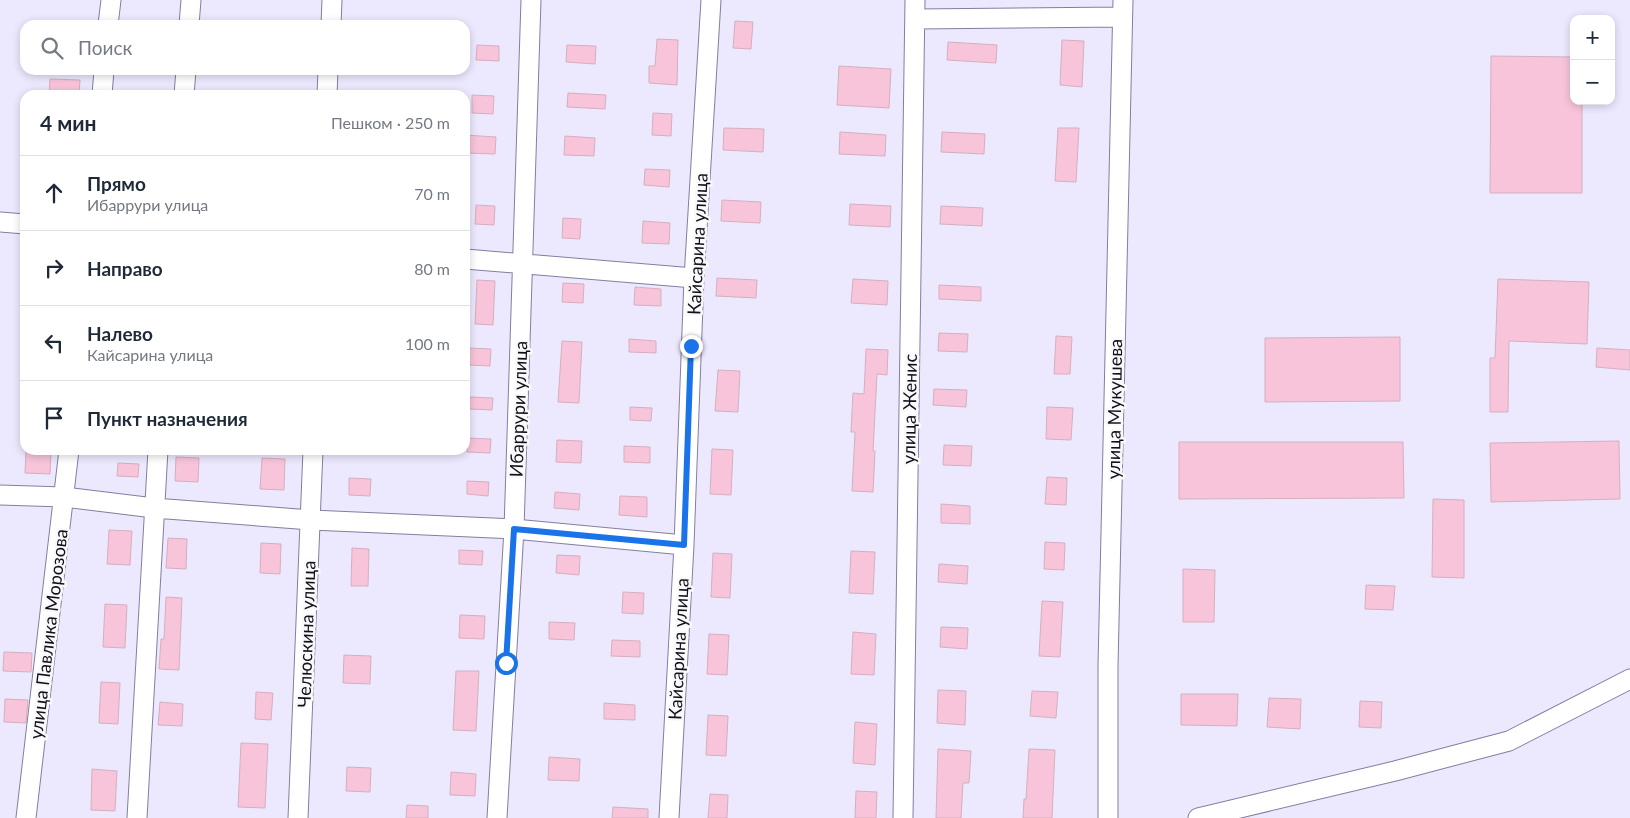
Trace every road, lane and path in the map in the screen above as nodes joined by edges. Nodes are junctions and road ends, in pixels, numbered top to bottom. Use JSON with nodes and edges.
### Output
{"nodes":[{"id":1,"x":111,"y":0,"type":"edge"},
{"id":2,"x":191,"y":0,"type":"edge"},
{"id":3,"x":332,"y":0,"type":"edge"},
{"id":4,"x":532,"y":0,"type":"edge"},
{"id":5,"x":711,"y":0,"type":"edge"},
{"id":6,"x":915,"y":0,"type":"edge"},
{"id":7,"x":1122,"y":9,"type":"edge"},
{"id":8,"x":915,"y":19,"type":"junction"},
{"id":9,"x":109,"y":20,"type":"edge"},
{"id":10,"x":189,"y":20,"type":"edge"},
{"id":11,"x":330,"y":20,"type":"edge"},
{"id":12,"x":104,"y":75,"type":"edge"},
{"id":13,"x":186,"y":75,"type":"edge"},
{"id":14,"x":328,"y":75,"type":"edge"},
{"id":15,"x":102,"y":90,"type":"edge"},
{"id":16,"x":184,"y":90,"type":"edge"},
{"id":17,"x":327,"y":90,"type":"edge"},
{"id":18,"x":0,"y":222,"type":"edge"},
{"id":19,"x":20,"y":224,"type":"edge"},
{"id":20,"x":470,"y":260,"type":"edge"},
{"id":21,"x":523,"y":264,"type":"junction"},
{"id":22,"x":694,"y":278,"type":"junction"},
{"id":23,"x":68,"y":455,"type":"edge"},
{"id":24,"x":158,"y":455,"type":"edge"},
{"id":25,"x":313,"y":455,"type":"edge"},
{"id":26,"x":0,"y":495,"type":"edge"},
{"id":27,"x":64,"y":497,"type":"junction"},
{"id":28,"x":154,"y":508,"type":"junction"},
{"id":29,"x":311,"y":520,"type":"junction"},
{"id":30,"x":514,"y":529,"type":"junction"},
{"id":31,"x":684,"y":545,"type":"junction"},
{"id":32,"x":1630,"y":679,"type":"edge"},
{"id":33,"x":26,"y":818,"type":"edge"},
{"id":34,"x":137,"y":818,"type":"edge"},
{"id":35,"x":298,"y":818,"type":"edge"},
{"id":36,"x":497,"y":818,"type":"edge"},
{"id":37,"x":669,"y":818,"type":"edge"},
{"id":38,"x":903,"y":818,"type":"edge"},
{"id":39,"x":1108,"y":818,"type":"edge"},
{"id":40,"x":1198,"y":818,"type":"edge"}],
"edges":[{"from":1,"to":9,"type":"street"},
{"from":2,"to":10,"type":"street"},
{"from":3,"to":11,"type":"street"},
{"from":4,"to":21,"type":"street","name":"Ибаррури улица"},
{"from":5,"to":22,"type":"street","name":"Кайсарина улица"},
{"from":6,"to":8,"type":"street","name":"улица Женис"},
{"from":7,"to":8,"type":"street"},
{"from":7,"to":39,"type":"street","name":"улица Мукушева"},
{"from":8,"to":38,"type":"street","name":"улица Женис"},
{"from":12,"to":15,"type":"street"},
{"from":13,"to":16,"type":"street"},
{"from":14,"to":17,"type":"street"},
{"from":18,"to":19,"type":"street"},
{"from":20,"to":21,"type":"street"},
{"from":21,"to":22,"type":"street"},
{"from":21,"to":30,"type":"street","name":"Ибаррури улица"},
{"from":22,"to":31,"type":"street","name":"Кайсарина улица"},
{"from":23,"to":27,"type":"street","name":"улица Павлика Морозова"},
{"from":24,"to":28,"type":"street"},
{"from":25,"to":29,"type":"street","name":"Челюскина улица"},
{"from":26,"to":27,"type":"street"},
{"from":27,"to":28,"type":"street"},
{"from":27,"to":33,"type":"street","name":"улица Павлика Морозова"},
{"from":28,"to":29,"type":"street"},
{"from":28,"to":34,"type":"street"},
{"from":29,"to":30,"type":"street"},
{"from":29,"to":35,"type":"street","name":"Челюскина улица"},
{"from":30,"to":31,"type":"street"},
{"from":30,"to":36,"type":"street","name":"Ибаррури улица"},
{"from":31,"to":37,"type":"street","name":"Кайсарина улица"},
{"from":32,"to":40,"type":"street"}]}
